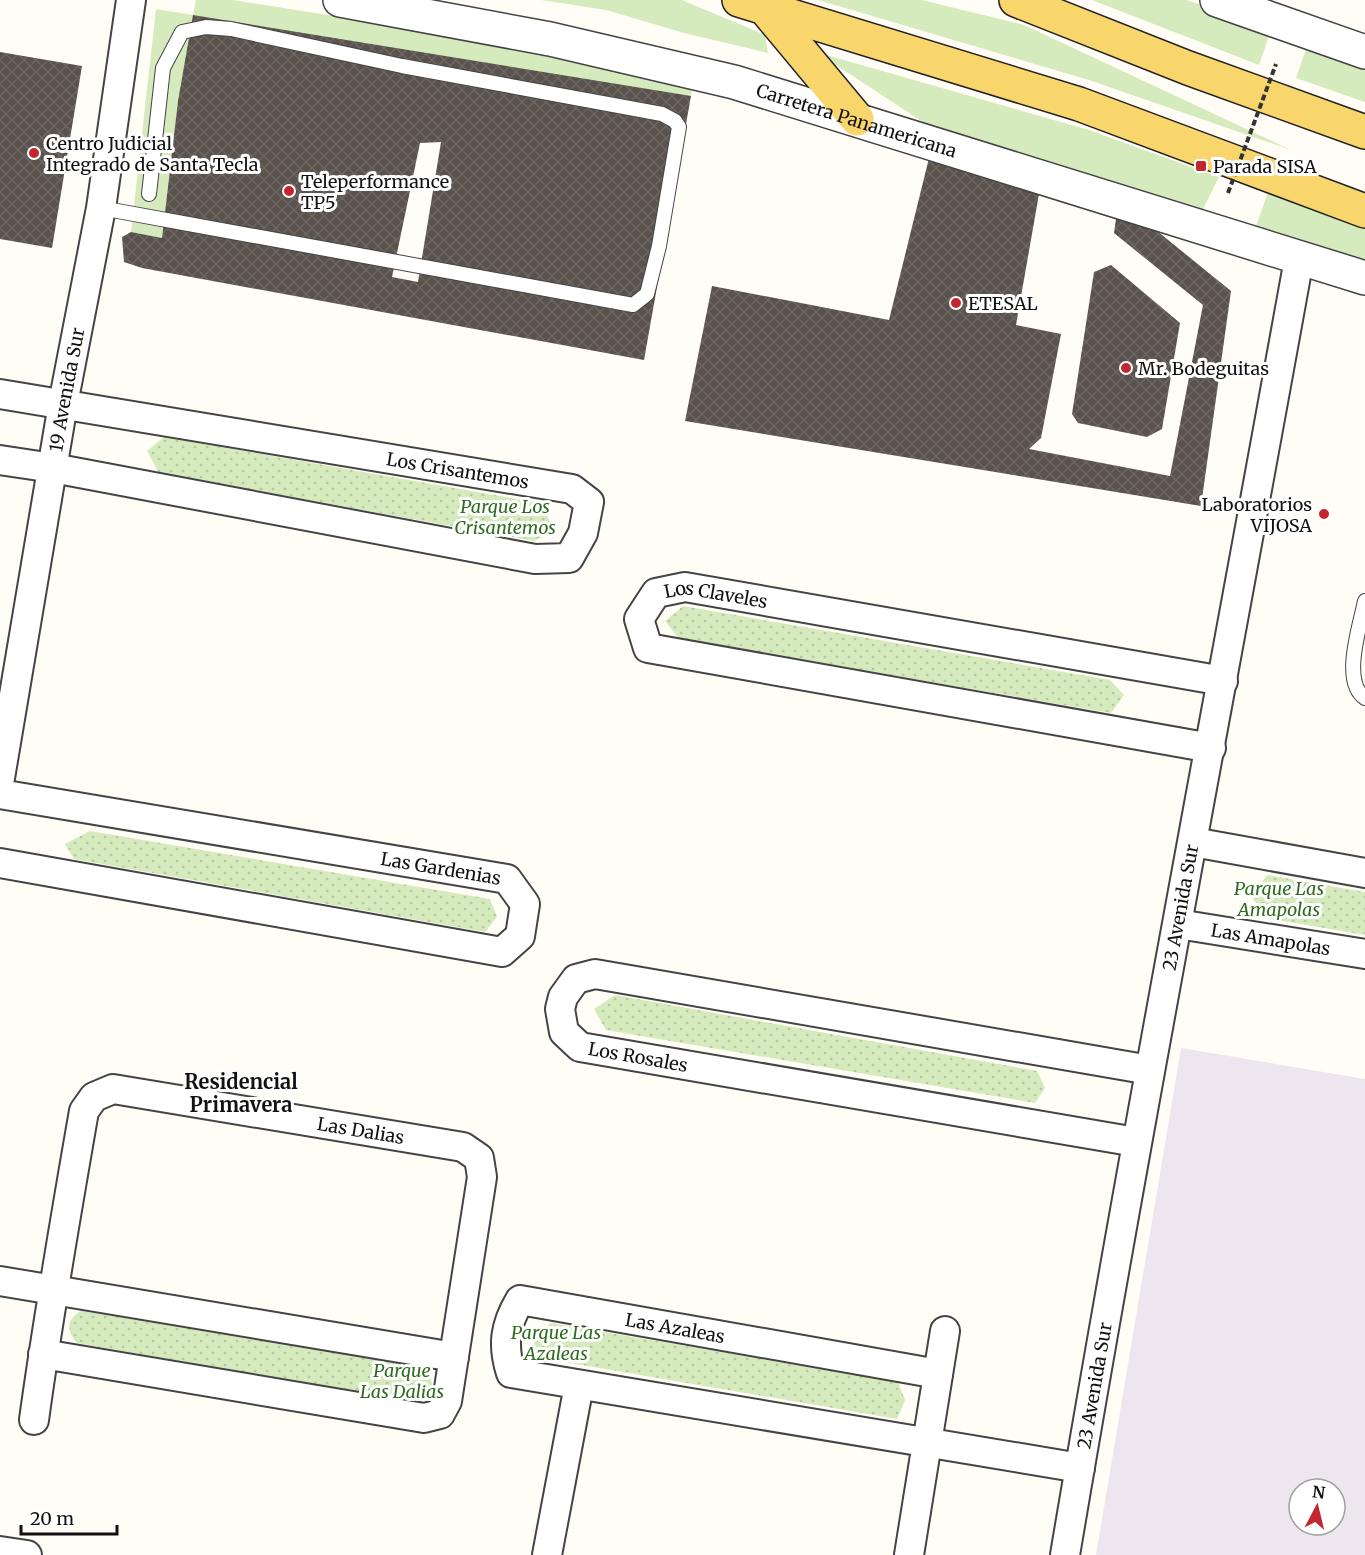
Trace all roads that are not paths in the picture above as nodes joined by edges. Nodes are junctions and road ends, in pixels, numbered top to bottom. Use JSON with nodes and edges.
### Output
{"nodes":[{"id":1,"x":130,"y":0,"type":"edge"},
{"id":2,"x":340,"y":0,"type":"edge"},
{"id":3,"x":1016,"y":0,"type":"edge"},
{"id":4,"x":1217,"y":0,"type":"edge"},
{"id":5,"x":751,"y":2,"type":"edge"},
{"id":6,"x":1365,"y":52,"type":"edge"},
{"id":7,"x":856,"y":119,"type":"junction"},
{"id":8,"x":1365,"y":132,"type":"edge"},
{"id":9,"x":149,"y":194,"type":"dead end"},
{"id":10,"x":100,"y":208,"type":"junction"},
{"id":11,"x":1365,"y":211,"type":"edge"},
{"id":12,"x":1299,"y":259,"type":"junction"},
{"id":13,"x":1365,"y":278,"type":"edge"},
{"id":14,"x":0,"y":394,"type":"edge"},
{"id":15,"x":63,"y":404,"type":"junction"},
{"id":16,"x":0,"y":460,"type":"edge"},
{"id":17,"x":53,"y":468,"type":"junction"},
{"id":18,"x":1365,"y":601,"type":"edge"},
{"id":19,"x":1223,"y":681,"type":"junction"},
{"id":20,"x":1365,"y":698,"type":"edge"},
{"id":21,"x":1211,"y":748,"type":"junction"},
{"id":22,"x":0,"y":778,"type":"edge"},
{"id":23,"x":0,"y":794,"type":"edge"},
{"id":24,"x":1193,"y":842,"type":"junction"},
{"id":25,"x":0,"y":863,"type":"edge"},
{"id":26,"x":1365,"y":873,"type":"edge"},
{"id":27,"x":1178,"y":924,"type":"junction"},
{"id":28,"x":1365,"y":954,"type":"edge"},
{"id":29,"x":1150,"y":1070,"type":"junction"},
{"id":30,"x":1136,"y":1142,"type":"junction"},
{"id":31,"x":0,"y":1281,"type":"edge"},
{"id":32,"x":53,"y":1290,"type":"junction"},
{"id":33,"x":945,"y":1330,"type":"dead end"},
{"id":34,"x":43,"y":1354,"type":"junction"},
{"id":35,"x":454,"y":1357,"type":"junction"},
{"id":36,"x":938,"y":1374,"type":"junction"},
{"id":37,"x":579,"y":1385,"type":"junction"},
{"id":38,"x":34,"y":1420,"type":"dead end"},
{"id":39,"x":927,"y":1443,"type":"junction"},
{"id":40,"x":1080,"y":1468,"type":"junction"},
{"id":41,"x":0,"y":1551,"type":"edge"},
{"id":42,"x":27,"y":1555,"type":"edge"},
{"id":43,"x":547,"y":1555,"type":"edge"},
{"id":44,"x":909,"y":1555,"type":"edge"},
{"id":45,"x":1065,"y":1555,"type":"edge"}],
"edges":[{"from":1,"to":10,"type":"street","name":"19 Avenida Sur"},
{"from":2,"to":7,"type":"street","name":"Carretera Panamericana"},
{"from":3,"to":8,"type":"main road"},
{"from":4,"to":6,"type":"street"},
{"from":5,"to":7,"type":"main road"},
{"from":5,"to":11,"type":"main road"},
{"from":7,"to":12,"type":"street","name":"Carretera Panamericana"},
{"from":9,"to":10,"type":"lane"},
{"from":10,"to":15,"type":"street","name":"19 Avenida Sur"},
{"from":12,"to":13,"type":"street","name":"Carretera Panamericana"},
{"from":12,"to":19,"type":"street","name":"23 Avenida Sur"},
{"from":14,"to":15,"type":"street"},
{"from":15,"to":17,"type":"street","name":"19 Avenida Sur"},
{"from":15,"to":17,"type":"street","name":"Los Crisantemos"},
{"from":16,"to":17,"type":"street"},
{"from":17,"to":22,"type":"street","name":"19 Avenida Sur"},
{"from":18,"to":20,"type":"lane"},
{"from":19,"to":21,"type":"street","name":"23 Avenida Sur"},
{"from":19,"to":21,"type":"street","name":"Los Claveles"},
{"from":21,"to":24,"type":"street","name":"23 Avenida Sur"},
{"from":23,"to":25,"type":"street","name":"Las Gardenias"},
{"from":24,"to":26,"type":"street"},
{"from":24,"to":27,"type":"street","name":"23 Avenida Sur"},
{"from":27,"to":28,"type":"street","name":"Las Amapolas"},
{"from":27,"to":29,"type":"street","name":"23 Avenida Sur"},
{"from":29,"to":30,"type":"street","name":"23 Avenida Sur"},
{"from":29,"to":30,"type":"street","name":"Los Rosales"},
{"from":30,"to":40,"type":"street","name":"23 Avenida Sur"},
{"from":31,"to":32,"type":"street"},
{"from":32,"to":34,"type":"street","name":"Las Dalias"},
{"from":32,"to":35,"type":"street"},
{"from":32,"to":35,"type":"street","name":"Las Dalias"},
{"from":33,"to":36,"type":"street"},
{"from":34,"to":35,"type":"street","name":"Las Dalias"},
{"from":34,"to":38,"type":"street","name":"Las Dalias"},
{"from":36,"to":37,"type":"street","name":"Las Azaleas"},
{"from":36,"to":39,"type":"street"},
{"from":37,"to":39,"type":"street","name":"Las Azaleas"},
{"from":37,"to":43,"type":"street"},
{"from":39,"to":40,"type":"street","name":"Las Azaleas"},
{"from":39,"to":44,"type":"street"},
{"from":40,"to":45,"type":"street","name":"23 Avenida Sur"},
{"from":41,"to":42,"type":"street"}]}
